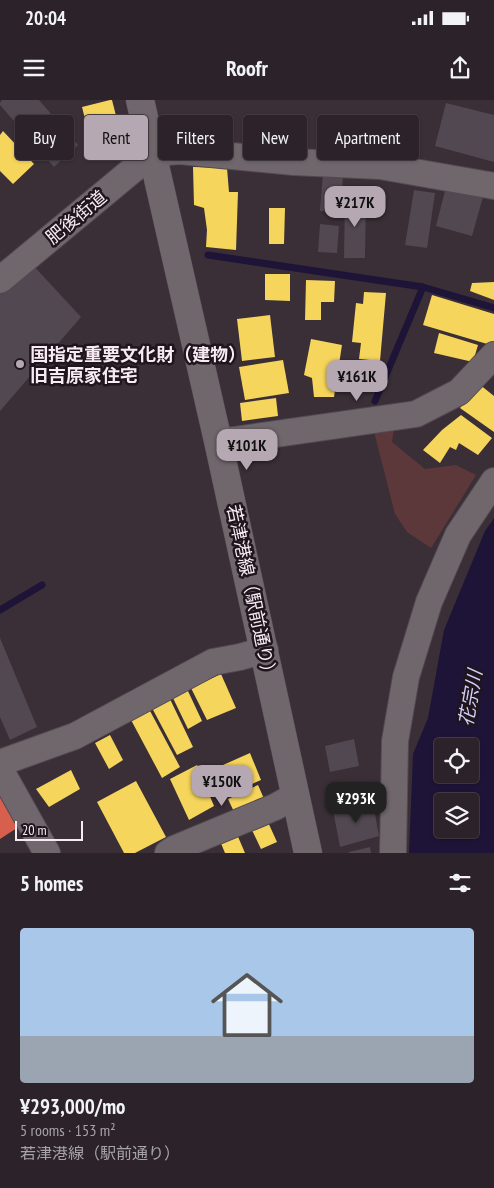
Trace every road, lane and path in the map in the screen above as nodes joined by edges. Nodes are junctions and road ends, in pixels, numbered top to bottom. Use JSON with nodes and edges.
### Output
{"nodes":[{"id":1,"x":140,"y":100,"type":"edge"},
{"id":2,"x":153,"y":153,"type":"junction"},
{"id":3,"x":494,"y":186,"type":"edge"},
{"id":4,"x":0,"y":280,"type":"edge"},
{"id":5,"x":494,"y":355,"type":"edge"},
{"id":6,"x":218,"y":441,"type":"junction"},
{"id":7,"x":494,"y":481,"type":"edge"},
{"id":8,"x":265,"y":650,"type":"junction"},
{"id":9,"x":0,"y":763,"type":"edge"},
{"id":10,"x":0,"y":769,"type":"edge"},
{"id":11,"x":295,"y":796,"type":"junction"},
{"id":12,"x":47,"y":853,"type":"edge"},
{"id":13,"x":168,"y":853,"type":"edge"},
{"id":14,"x":308,"y":853,"type":"edge"},
{"id":15,"x":393,"y":853,"type":"edge"}],
"edges":[{"from":1,"to":2,"type":"main road","name":"若津港線（駅前通り）"},
{"from":2,"to":3,"type":"street"},
{"from":2,"to":4,"type":"street","name":"肥後街道"},
{"from":2,"to":6,"type":"main road","name":"若津港線（駅前通り）"},
{"from":5,"to":6,"type":"street"},
{"from":6,"to":8,"type":"main road","name":"若津港線（駅前通り）"},
{"from":7,"to":15,"type":"street"},
{"from":8,"to":9,"type":"street"},
{"from":8,"to":11,"type":"main road","name":"若津港線（駅前通り）"},
{"from":10,"to":12,"type":"street"},
{"from":11,"to":13,"type":"street"},
{"from":11,"to":14,"type":"main road","name":"若津港線（駅前通り）"}]}
